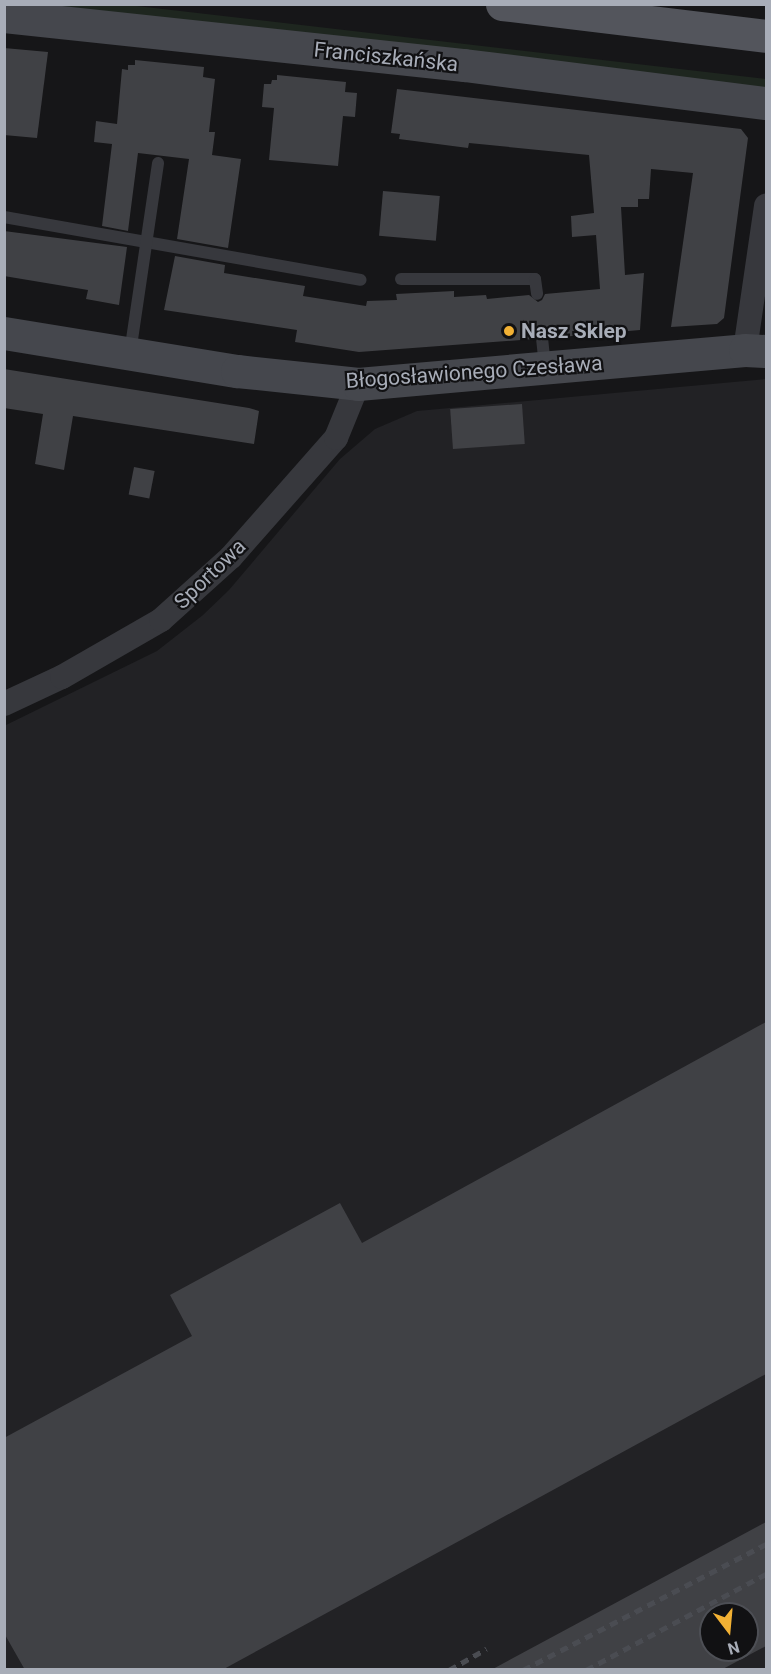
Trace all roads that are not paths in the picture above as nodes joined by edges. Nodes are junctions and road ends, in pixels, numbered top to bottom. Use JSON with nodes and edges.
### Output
{"nodes":[{"id":1,"x":502,"y":4,"type":"edge"},
{"id":2,"x":4,"y":16,"type":"edge"},
{"id":3,"x":766,"y":36,"type":"edge"},
{"id":4,"x":766,"y":103,"type":"edge"},
{"id":5,"x":158,"y":163,"type":"dead end"},
{"id":6,"x":766,"y":206,"type":"edge"},
{"id":7,"x":4,"y":217,"type":"edge"},
{"id":8,"x":146,"y":242,"type":"junction"},
{"id":9,"x":402,"y":279,"type":"dead end"},
{"id":10,"x":360,"y":280,"type":"dead end"},
{"id":11,"x":537,"y":294,"type":"dead end"},
{"id":12,"x":4,"y":333,"type":"edge"},
{"id":13,"x":756,"y":350,"type":"edge"},
{"id":14,"x":130,"y":354,"type":"junction"},
{"id":15,"x":358,"y":384,"type":"junction"},
{"id":16,"x":4,"y":704,"type":"edge"}],
"edges":[{"from":1,"to":3,"type":"main road"},
{"from":2,"to":4,"type":"street","name":"Franciszkańska"},
{"from":5,"to":8,"type":"lane"},
{"from":6,"to":13,"type":"street"},
{"from":7,"to":8,"type":"lane"},
{"from":8,"to":10,"type":"lane"},
{"from":8,"to":14,"type":"lane"},
{"from":9,"to":11,"type":"lane"},
{"from":12,"to":14,"type":"street","name":"Błogosławionego Czesława"},
{"from":13,"to":15,"type":"street","name":"Błogosławionego Czesława"},
{"from":14,"to":15,"type":"street","name":"Błogosławionego Czesława"},
{"from":15,"to":16,"type":"street","name":"Sportowa"}]}
